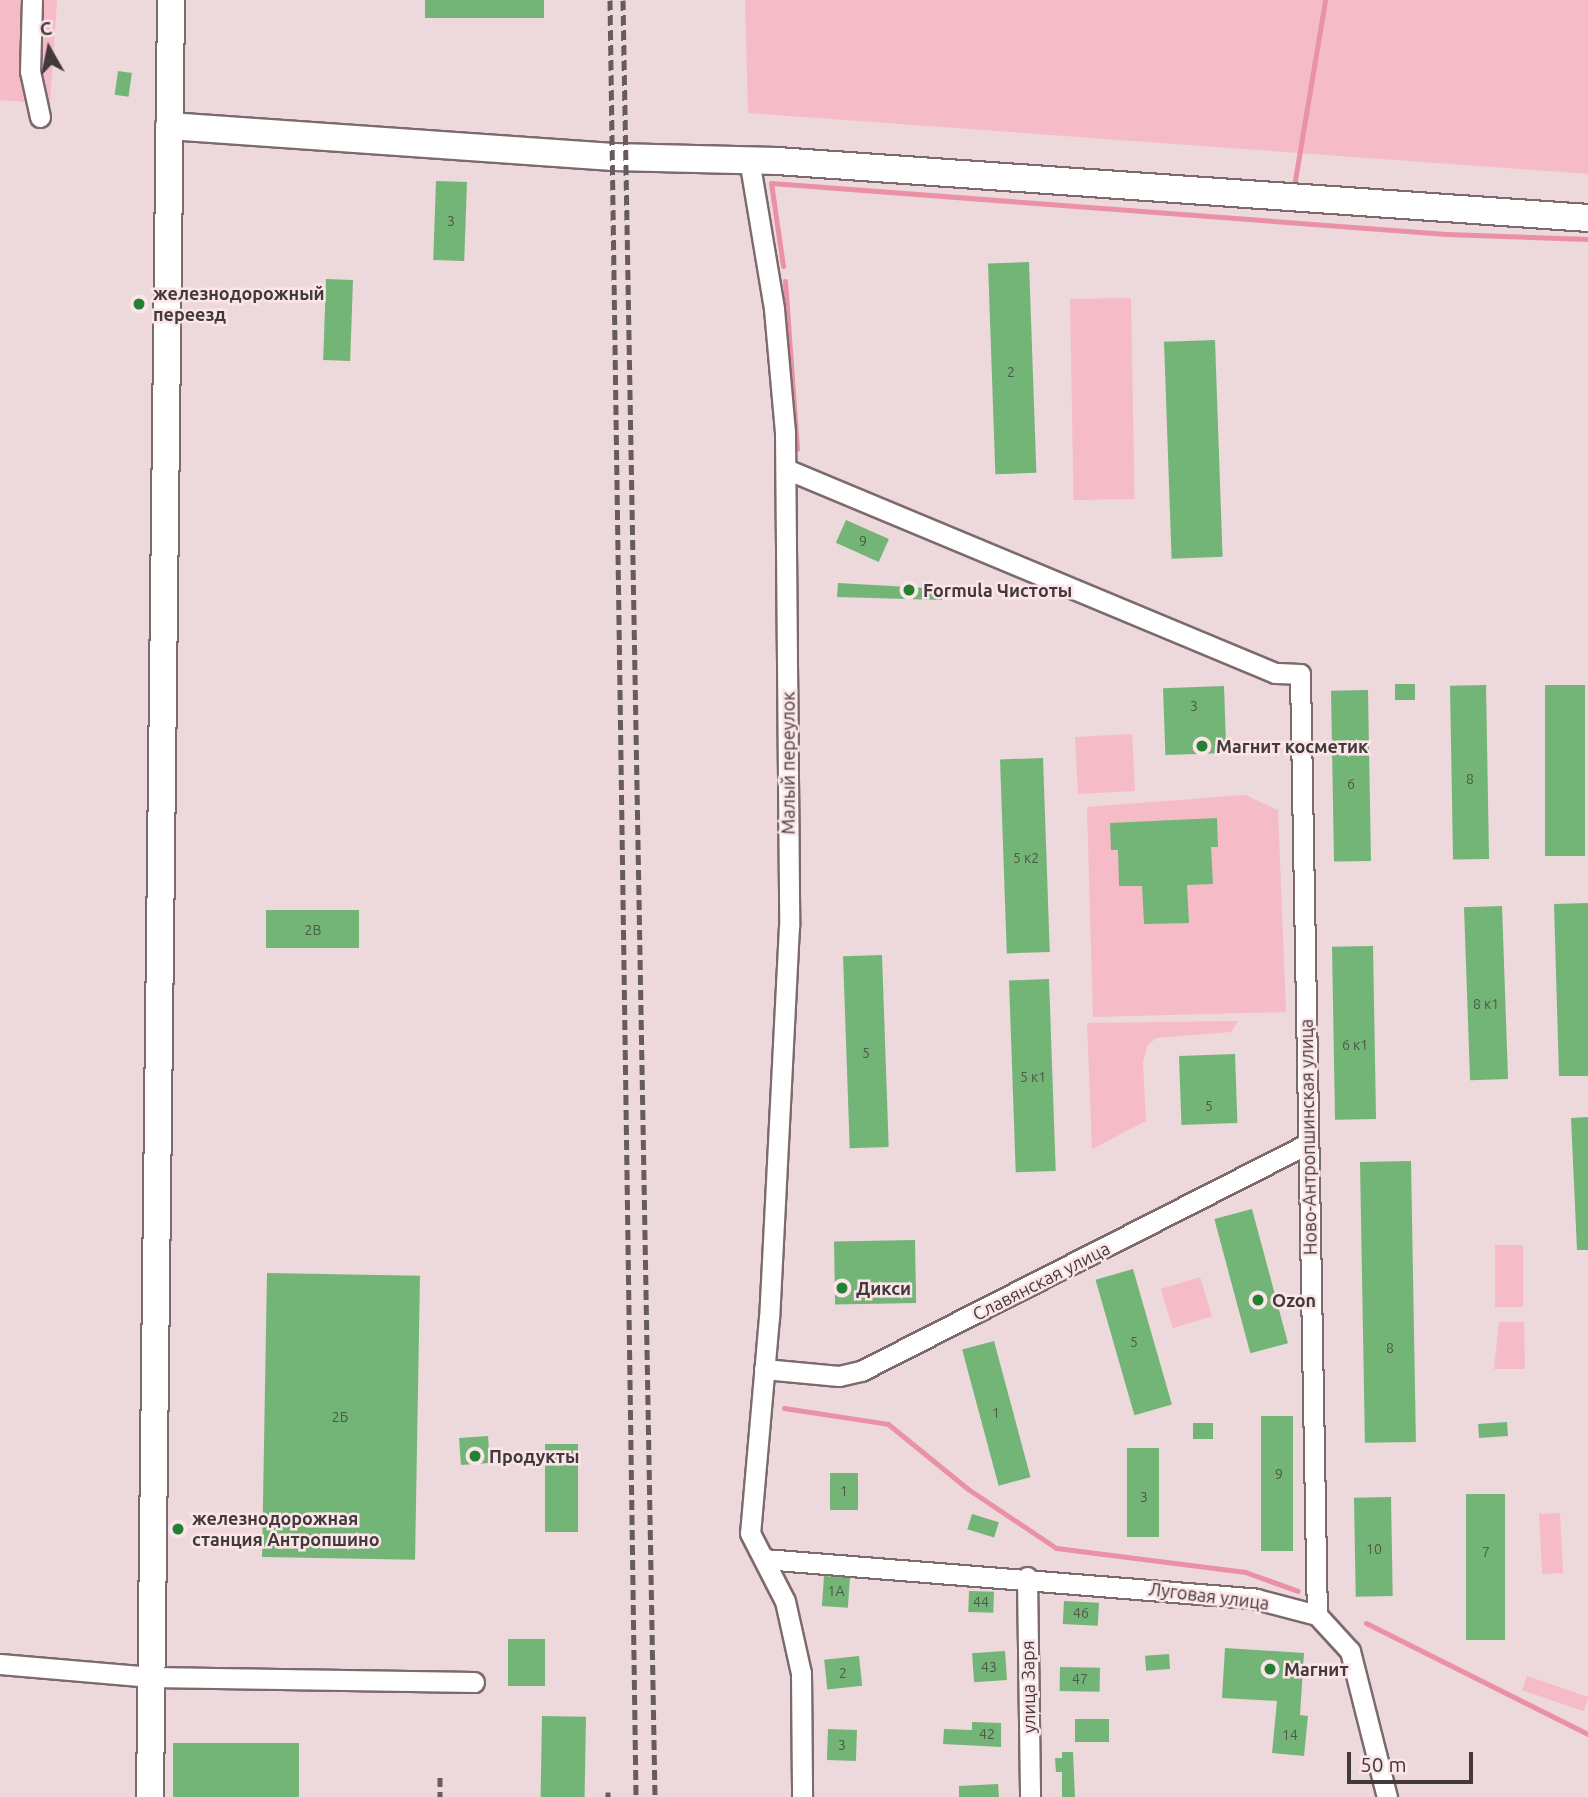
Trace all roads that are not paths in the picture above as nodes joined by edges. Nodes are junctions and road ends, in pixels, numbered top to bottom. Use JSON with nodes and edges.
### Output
{"nodes":[{"id":1,"x":33,"y":0,"type":"edge"},
{"id":2,"x":171,"y":0,"type":"edge"},
{"id":3,"x":40,"y":117,"type":"dead end"},
{"id":4,"x":169,"y":126,"type":"junction"},
{"id":5,"x":749,"y":159,"type":"junction"},
{"id":6,"x":1588,"y":218,"type":"edge"},
{"id":7,"x":786,"y":469,"type":"junction"},
{"id":8,"x":1307,"y":1144,"type":"junction"},
{"id":9,"x":764,"y":1369,"type":"junction"},
{"id":10,"x":764,"y":1559,"type":"junction"},
{"id":11,"x":1027,"y":1577,"type":"junction"},
{"id":12,"x":1317,"y":1608,"type":"junction"},
{"id":13,"x":0,"y":1664,"type":"edge"},
{"id":14,"x":151,"y":1677,"type":"junction"},
{"id":15,"x":474,"y":1682,"type":"dead end"},
{"id":16,"x":149,"y":1797,"type":"edge"},
{"id":17,"x":802,"y":1797,"type":"edge"},
{"id":18,"x":1030,"y":1797,"type":"edge"},
{"id":19,"x":1387,"y":1797,"type":"edge"}],
"edges":[{"from":1,"to":3,"type":"street"},
{"from":2,"to":4,"type":"street"},
{"from":4,"to":5,"type":"street"},
{"from":4,"to":14,"type":"street"},
{"from":5,"to":6,"type":"street"},
{"from":5,"to":7,"type":"street","name":"Малый переулок"},
{"from":7,"to":8,"type":"street","name":"Ново-Антропшинская улица"},
{"from":7,"to":9,"type":"street","name":"Малый переулок"},
{"from":8,"to":9,"type":"street","name":"Славянская улица"},
{"from":8,"to":12,"type":"street","name":"Ново-Антропшинская улица"},
{"from":9,"to":10,"type":"street","name":"Малый переулок"},
{"from":10,"to":11,"type":"street","name":"Луговая улица"},
{"from":10,"to":17,"type":"street","name":"Малый переулок"},
{"from":11,"to":12,"type":"street","name":"Луговая улица"},
{"from":11,"to":18,"type":"street","name":"улица Заря"},
{"from":12,"to":19,"type":"street"},
{"from":13,"to":14,"type":"street"},
{"from":14,"to":15,"type":"street"},
{"from":14,"to":16,"type":"street"}]}
